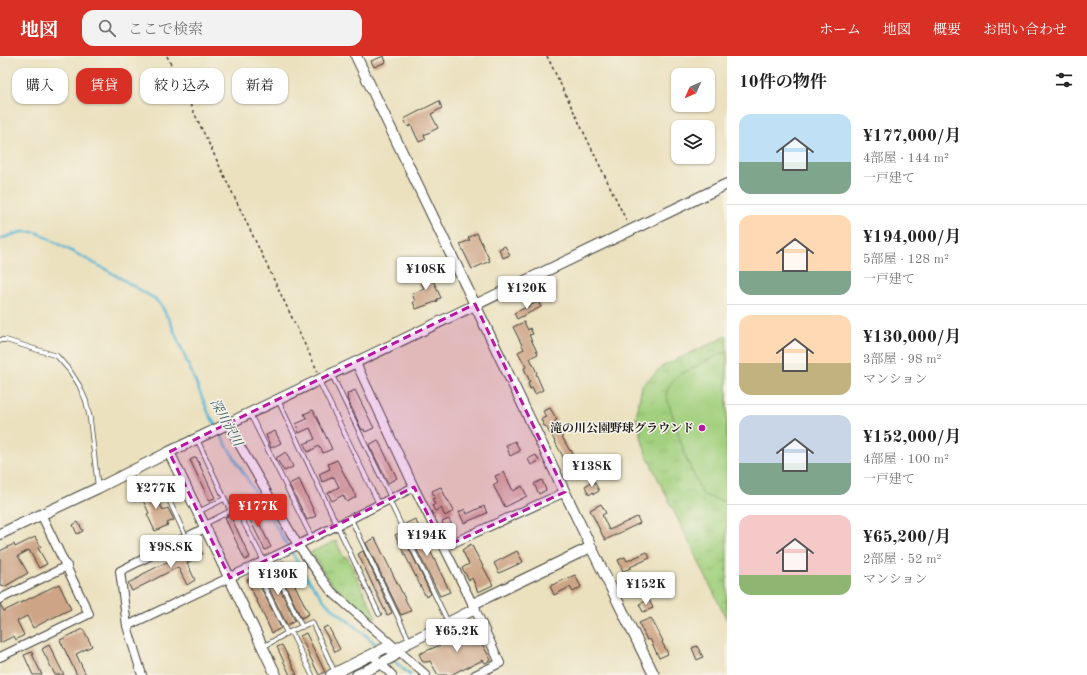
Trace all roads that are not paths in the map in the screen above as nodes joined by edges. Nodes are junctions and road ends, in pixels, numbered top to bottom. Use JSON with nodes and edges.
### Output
{"nodes":[{"id":1,"x":356,"y":56,"type":"edge"},
{"id":2,"x":727,"y":184,"type":"edge"},
{"id":3,"x":476,"y":304,"type":"junction"},
{"id":4,"x":0,"y":340,"type":"edge"},
{"id":5,"x":356,"y":363,"type":"junction"},
{"id":6,"x":332,"y":374,"type":"junction"},
{"id":7,"x":320,"y":380,"type":"junction"},
{"id":8,"x":278,"y":400,"type":"junction"},
{"id":9,"x":250,"y":414,"type":"junction"},
{"id":10,"x":221,"y":428,"type":"junction"},
{"id":11,"x":197,"y":439,"type":"junction"},
{"id":12,"x":169,"y":452,"type":"junction"},
{"id":13,"x":182,"y":479,"type":"junction"},
{"id":14,"x":414,"y":487,"type":"junction"},
{"id":15,"x":98,"y":488,"type":"junction"},
{"id":16,"x":565,"y":492,"type":"junction"},
{"id":17,"x":224,"y":499,"type":"junction"},
{"id":18,"x":390,"y":499,"type":"junction"},
{"id":19,"x":379,"y":505,"type":"junction"},
{"id":20,"x":230,"y":510,"type":"junction"},
{"id":21,"x":198,"y":512,"type":"junction"},
{"id":22,"x":41,"y":514,"type":"junction"},
{"id":23,"x":351,"y":519,"type":"junction"},
{"id":24,"x":338,"y":525,"type":"junction"},
{"id":25,"x":204,"y":526,"type":"junction"},
{"id":26,"x":0,"y":534,"type":"edge"},
{"id":27,"x":186,"y":537,"type":"junction"},
{"id":28,"x":312,"y":538,"type":"junction"},
{"id":29,"x":444,"y":547,"type":"junction"},
{"id":30,"x":591,"y":547,"type":"junction"},
{"id":31,"x":292,"y":548,"type":"junction"},
{"id":32,"x":267,"y":560,"type":"junction"},
{"id":33,"x":67,"y":566,"type":"junction"},
{"id":34,"x":254,"y":566,"type":"junction"},
{"id":35,"x":230,"y":578,"type":"junction"},
{"id":36,"x":0,"y":599,"type":"edge"},
{"id":37,"x":474,"y":607,"type":"junction"},
{"id":38,"x":379,"y":614,"type":"dead end"},
{"id":39,"x":448,"y":623,"type":"junction"},
{"id":40,"x":127,"y":626,"type":"junction"},
{"id":41,"x":302,"y":627,"type":"junction"},
{"id":42,"x":289,"y":632,"type":"junction"},
{"id":43,"x":410,"y":642,"type":"junction"},
{"id":44,"x":263,"y":647,"type":"junction"},
{"id":45,"x":378,"y":651,"type":"junction"},
{"id":46,"x":0,"y":657,"type":"edge"},
{"id":47,"x":389,"y":657,"type":"junction"},
{"id":48,"x":334,"y":674,"type":"edge"},
{"id":49,"x":142,"y":675,"type":"edge"},
{"id":50,"x":276,"y":675,"type":"edge"},
{"id":51,"x":312,"y":675,"type":"edge"},
{"id":52,"x":357,"y":675,"type":"edge"},
{"id":53,"x":392,"y":675,"type":"edge"},
{"id":54,"x":426,"y":675,"type":"edge"},
{"id":55,"x":475,"y":675,"type":"edge"},
{"id":56,"x":654,"y":675,"type":"edge"}],
"edges":[{"from":1,"to":3,"type":"street"},
{"from":2,"to":3,"type":"street"},
{"from":3,"to":5,"type":"street"},
{"from":3,"to":16,"type":"street"},
{"from":4,"to":15,"type":"lane"},
{"from":5,"to":6,"type":"street"},
{"from":5,"to":14,"type":"street"},
{"from":6,"to":7,"type":"street"},
{"from":6,"to":18,"type":"lane"},
{"from":7,"to":8,"type":"street"},
{"from":7,"to":19,"type":"lane"},
{"from":8,"to":9,"type":"street"},
{"from":8,"to":24,"type":"lane"},
{"from":9,"to":10,"type":"street"},
{"from":9,"to":28,"type":"lane"},
{"from":10,"to":11,"type":"street"},
{"from":10,"to":31,"type":"street"},
{"from":11,"to":12,"type":"street"},
{"from":11,"to":17,"type":"lane"},
{"from":12,"to":13,"type":"street"},
{"from":12,"to":15,"type":"street"},
{"from":13,"to":21,"type":"street"},
{"from":13,"to":27,"type":"lane"},
{"from":14,"to":18,"type":"street"},
{"from":14,"to":29,"type":"street"},
{"from":15,"to":22,"type":"street"},
{"from":16,"to":29,"type":"street"},
{"from":16,"to":30,"type":"street"},
{"from":17,"to":20,"type":"lane"},
{"from":17,"to":21,"type":"lane"},
{"from":18,"to":19,"type":"street"},
{"from":18,"to":39,"type":"lane"},
{"from":19,"to":23,"type":"street"},
{"from":20,"to":25,"type":"lane"},
{"from":20,"to":32,"type":"lane"},
{"from":21,"to":25,"type":"street"},
{"from":22,"to":26,"type":"street"},
{"from":22,"to":33,"type":"street"},
{"from":23,"to":24,"type":"street"},
{"from":23,"to":43,"type":"lane"},
{"from":24,"to":28,"type":"street"},
{"from":24,"to":38,"type":"lane"},
{"from":25,"to":27,"type":"street"},
{"from":25,"to":35,"type":"street"},
{"from":27,"to":40,"type":"street"},
{"from":28,"to":31,"type":"street"},
{"from":29,"to":37,"type":"street"},
{"from":30,"to":37,"type":"street"},
{"from":30,"to":56,"type":"street"},
{"from":31,"to":32,"type":"street"},
{"from":31,"to":47,"type":"street"},
{"from":32,"to":34,"type":"street"},
{"from":32,"to":41,"type":"lane"},
{"from":33,"to":36,"type":"street"},
{"from":33,"to":46,"type":"street"},
{"from":34,"to":35,"type":"street"},
{"from":34,"to":42,"type":"lane"},
{"from":35,"to":40,"type":"street"},
{"from":35,"to":44,"type":"street"},
{"from":37,"to":39,"type":"street"},
{"from":37,"to":55,"type":"street"},
{"from":39,"to":43,"type":"street"},
{"from":40,"to":49,"type":"street"},
{"from":41,"to":42,"type":"lane"},
{"from":41,"to":48,"type":"lane"},
{"from":42,"to":44,"type":"lane"},
{"from":42,"to":51,"type":"lane"},
{"from":43,"to":47,"type":"street"},
{"from":44,"to":50,"type":"street"},
{"from":45,"to":47,"type":"street"},
{"from":45,"to":47,"type":"street"},
{"from":45,"to":48,"type":"street"},
{"from":47,"to":52,"type":"street"},
{"from":47,"to":53,"type":"street"},
{"from":47,"to":54,"type":"street"}]}
